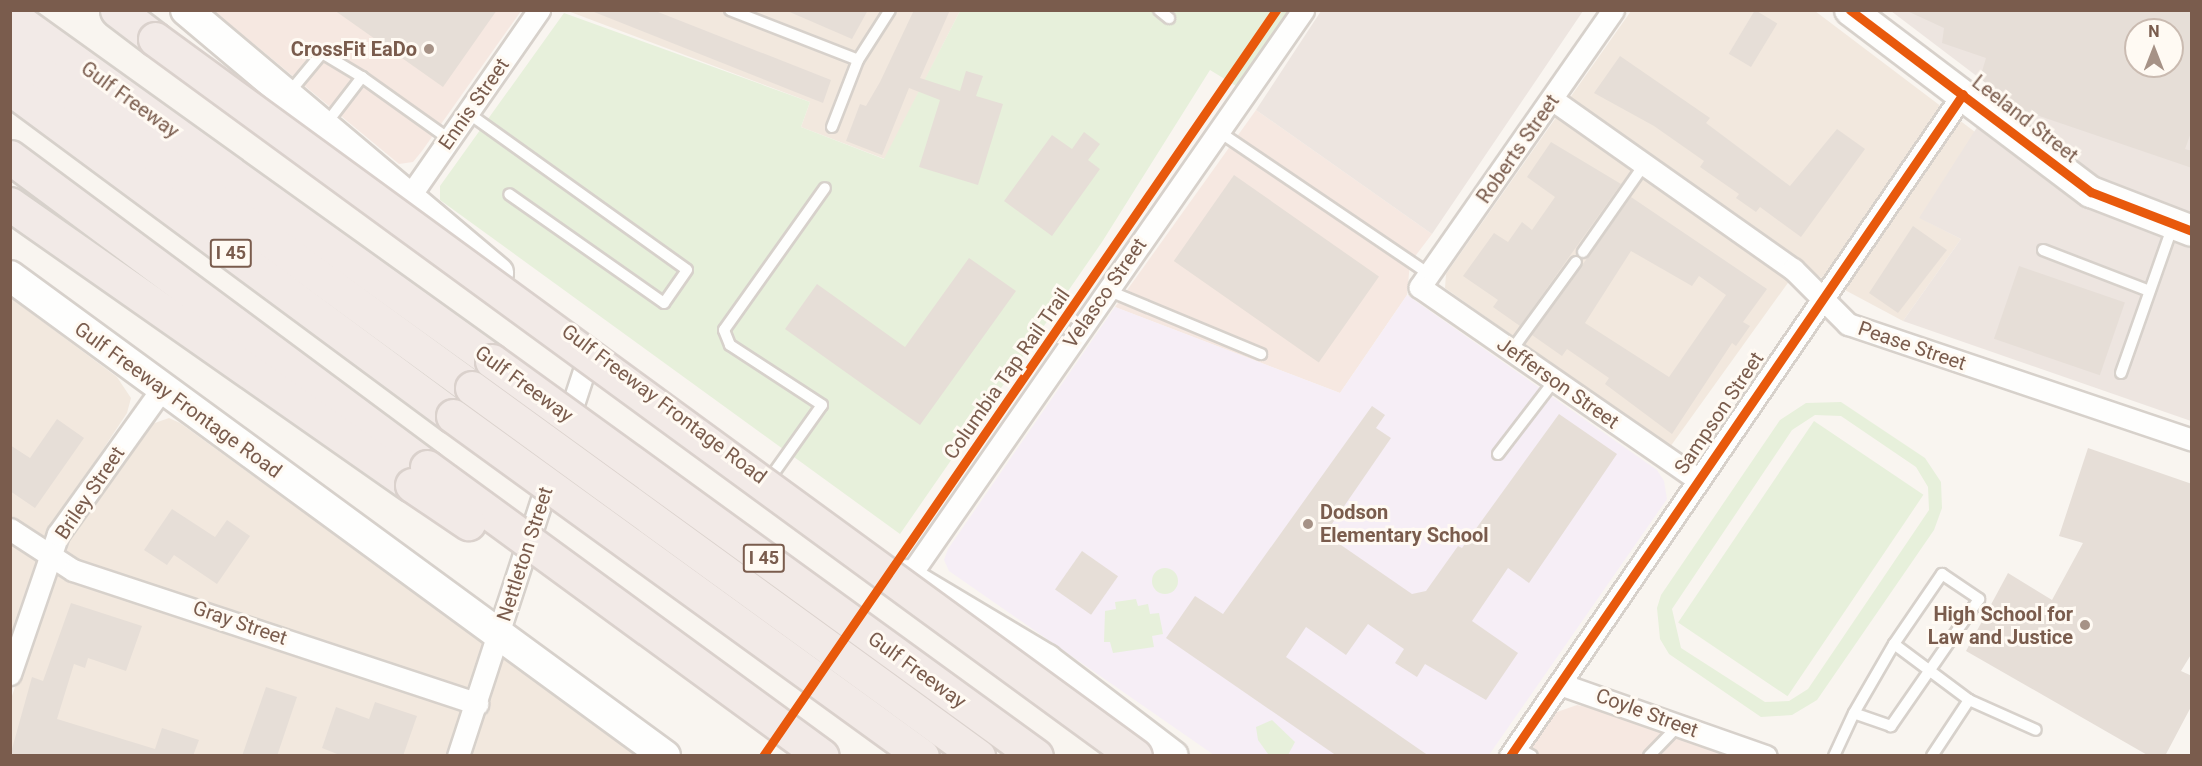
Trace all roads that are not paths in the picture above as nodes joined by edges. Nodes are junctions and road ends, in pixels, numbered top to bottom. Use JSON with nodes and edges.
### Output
{"nodes":[{"id":1,"x":33,"y":10,"type":"edge"},
{"id":2,"x":117,"y":10,"type":"edge"},
{"id":3,"x":186,"y":10,"type":"edge"},
{"id":4,"x":539,"y":10,"type":"edge"},
{"id":5,"x":730,"y":10,"type":"edge"},
{"id":6,"x":890,"y":10,"type":"edge"},
{"id":7,"x":1159,"y":10,"type":"edge"},
{"id":8,"x":1303,"y":10,"type":"edge"},
{"id":9,"x":1613,"y":10,"type":"edge"},
{"id":10,"x":1850,"y":10,"type":"edge"},
{"id":11,"x":10,"y":15,"type":"edge"},
{"id":12,"x":1169,"y":18,"type":"dead end"},
{"id":13,"x":10,"y":51,"type":"edge"},
{"id":14,"x":858,"y":60,"type":"junction"},
{"id":15,"x":98,"y":77,"type":"junction"},
{"id":16,"x":362,"y":77,"type":"junction"},
{"id":17,"x":10,"y":88,"type":"edge"},
{"id":18,"x":288,"y":94,"type":"junction"},
{"id":19,"x":1963,"y":94,"type":"junction"},
{"id":20,"x":1553,"y":100,"type":"junction"},
{"id":21,"x":468,"y":112,"type":"junction"},
{"id":22,"x":325,"y":126,"type":"junction"},
{"id":23,"x":832,"y":127,"type":"dead end"},
{"id":24,"x":1218,"y":131,"type":"junction"},
{"id":25,"x":449,"y":139,"type":"junction"},
{"id":26,"x":10,"y":157,"type":"edge"},
{"id":27,"x":1644,"y":165,"type":"junction"},
{"id":28,"x":825,"y":188,"type":"dead end"},
{"id":29,"x":509,"y":195,"type":"dead end"},
{"id":30,"x":409,"y":197,"type":"junction"},
{"id":31,"x":10,"y":204,"type":"edge"},
{"id":32,"x":2182,"y":228,"type":"edge"},
{"id":33,"x":2043,"y":250,"type":"dead end"},
{"id":34,"x":1583,"y":252,"type":"dead end"},
{"id":35,"x":1576,"y":262,"type":"dead end"},
{"id":36,"x":10,"y":276,"type":"edge"},
{"id":37,"x":1425,"y":280,"type":"junction"},
{"id":38,"x":1107,"y":290,"type":"junction"},
{"id":39,"x":2149,"y":291,"type":"junction"},
{"id":40,"x":1821,"y":296,"type":"junction"},
{"id":41,"x":1511,"y":351,"type":"junction"},
{"id":42,"x":590,"y":353,"type":"junction"},
{"id":43,"x":1261,"y":354,"type":"dead end"},
{"id":44,"x":2121,"y":373,"type":"dead end"},
{"id":45,"x":1554,"y":381,"type":"junction"},
{"id":46,"x":162,"y":389,"type":"junction"},
{"id":47,"x":2192,"y":440,"type":"edge"},
{"id":48,"x":1498,"y":454,"type":"dead end"},
{"id":49,"x":419,"y":476,"type":"junction"},
{"id":50,"x":1696,"y":478,"type":"junction"},
{"id":51,"x":768,"y":481,"type":"junction"},
{"id":52,"x":10,"y":529,"type":"edge"},
{"id":53,"x":50,"y":556,"type":"junction"},
{"id":54,"x":908,"y":578,"type":"junction"},
{"id":55,"x":499,"y":634,"type":"junction"},
{"id":56,"x":1894,"y":644,"type":"junction"},
{"id":57,"x":1930,"y":669,"type":"junction"},
{"id":58,"x":10,"y":674,"type":"edge"},
{"id":59,"x":1560,"y":684,"type":"junction"},
{"id":60,"x":1969,"y":700,"type":"junction"},
{"id":61,"x":477,"y":704,"type":"junction"},
{"id":62,"x":1854,"y":713,"type":"junction"},
{"id":63,"x":1679,"y":725,"type":"junction"},
{"id":64,"x":2036,"y":730,"type":"dead end"},
{"id":65,"x":1152,"y":752,"type":"edge"},
{"id":66,"x":1519,"y":753,"type":"edge"},
{"id":67,"x":458,"y":756,"type":"edge"},
{"id":68,"x":665,"y":756,"type":"edge"},
{"id":69,"x":814,"y":756,"type":"edge"},
{"id":70,"x":822,"y":756,"type":"edge"},
{"id":71,"x":922,"y":756,"type":"edge"},
{"id":72,"x":978,"y":756,"type":"edge"},
{"id":73,"x":1036,"y":756,"type":"edge"},
{"id":74,"x":1649,"y":756,"type":"edge"},
{"id":75,"x":1766,"y":756,"type":"edge"},
{"id":76,"x":1834,"y":756,"type":"edge"},
{"id":77,"x":1932,"y":756,"type":"edge"}],
"edges":[{"from":1,"to":15,"type":"highway"},
{"from":2,"to":65,"type":"highway","bridge":true},
{"from":3,"to":18,"type":"main road","name":"Gulf Freeway Frontage Road"},
{"from":4,"to":21,"type":"street","name":"Ennis Street"},
{"from":5,"to":14,"type":"lane"},
{"from":6,"to":14,"type":"lane"},
{"from":7,"to":12,"type":"lane"},
{"from":8,"to":24,"type":"street","name":"Velasco Street"},
{"from":9,"to":20,"type":"street","name":"Roberts Street"},
{"from":10,"to":19,"type":"main road","name":"Leeland Street"},
{"from":11,"to":15,"type":"highway","name":"Gulf Freeway","number":"I 45"},
{"from":13,"to":72,"type":"highway","name":"Gulf Freeway","number":"I 45","bridge":true},
{"from":14,"to":23,"type":"lane"},
{"from":15,"to":73,"type":"highway","name":"Gulf Freeway","number":"I 45","bridge":true},
{"from":16,"to":18,"type":"lane"},
{"from":16,"to":22,"type":"lane"},
{"from":16,"to":25,"type":"lane"},
{"from":17,"to":71,"type":"highway","number":"I 45","bridge":true},
{"from":18,"to":22,"type":"main road","name":"Gulf Freeway Frontage Road"},
{"from":19,"to":32,"type":"main road","name":"Leeland Street"},
{"from":19,"to":40,"type":"street","name":"Sampson Street"},
{"from":20,"to":27,"type":"street","name":"Pease Street"},
{"from":20,"to":37,"type":"street","name":"Roberts Street"},
{"from":21,"to":25,"type":"street","name":"Ennis Street"},
{"from":21,"to":29,"type":"lane"},
{"from":22,"to":30,"type":"main road","name":"Gulf Freeway Frontage Road"},
{"from":24,"to":37,"type":"lane"},
{"from":24,"to":38,"type":"street","name":"Velasco Street"},
{"from":25,"to":30,"type":"street","name":"Ennis Street"},
{"from":26,"to":49,"type":"highway"},
{"from":27,"to":34,"type":"lane"},
{"from":27,"to":40,"type":"street","name":"Pease Street"},
{"from":28,"to":51,"type":"lane"},
{"from":30,"to":42,"type":"main road","name":"Gulf Freeway Frontage Road"},
{"from":31,"to":49,"type":"highway"},
{"from":32,"to":39,"type":"lane"},
{"from":33,"to":39,"type":"lane"},
{"from":35,"to":41,"type":"lane"},
{"from":36,"to":46,"type":"main road","name":"Gulf Freeway Frontage Road"},
{"from":37,"to":41,"type":"street","name":"Jefferson Street"},
{"from":38,"to":43,"type":"lane"},
{"from":38,"to":54,"type":"street","name":"Velasco Street"},
{"from":39,"to":44,"type":"lane"},
{"from":40,"to":47,"type":"street","name":"Pease Street"},
{"from":40,"to":50,"type":"street","name":"Sampson Street"},
{"from":41,"to":45,"type":"street","name":"Jefferson Street"},
{"from":42,"to":51,"type":"main road","name":"Gulf Freeway Frontage Road"},
{"from":42,"to":55,"type":"street","name":"Nettleton Street"},
{"from":45,"to":48,"type":"lane"},
{"from":45,"to":50,"type":"street","name":"Jefferson Street"},
{"from":46,"to":53,"type":"street","name":"Briley Street"},
{"from":46,"to":55,"type":"main road","name":"Gulf Freeway Frontage Road"},
{"from":49,"to":69,"type":"highway","bridge":true},
{"from":49,"to":70,"type":"highway","bridge":true},
{"from":50,"to":59,"type":"street","name":"Sampson Street"},
{"from":51,"to":54,"type":"main road","name":"Gulf Freeway Frontage Road"},
{"from":52,"to":53,"type":"street","name":"Gray Street"},
{"from":53,"to":58,"type":"street","name":"Briley Street"},
{"from":53,"to":61,"type":"street","name":"Gray Street"},
{"from":54,"to":65,"type":"main road","name":"Gulf Freeway Frontage Road"},
{"from":55,"to":61,"type":"street","name":"Nettleton Street"},
{"from":55,"to":68,"type":"main road","name":"Gulf Freeway Frontage Road"},
{"from":56,"to":57,"type":"lane"},
{"from":56,"to":57,"type":"lane"},
{"from":56,"to":62,"type":"lane"},
{"from":57,"to":60,"type":"lane"},
{"from":57,"to":62,"type":"lane"},
{"from":59,"to":63,"type":"street","name":"Coyle Street"},
{"from":59,"to":66,"type":"street","name":"Sampson Street"},
{"from":60,"to":64,"type":"lane"},
{"from":60,"to":77,"type":"lane"},
{"from":61,"to":67,"type":"street","name":"Nettleton Street"},
{"from":62,"to":76,"type":"lane"},
{"from":63,"to":74,"type":"lane"},
{"from":63,"to":75,"type":"street","name":"Coyle Street"}]}
